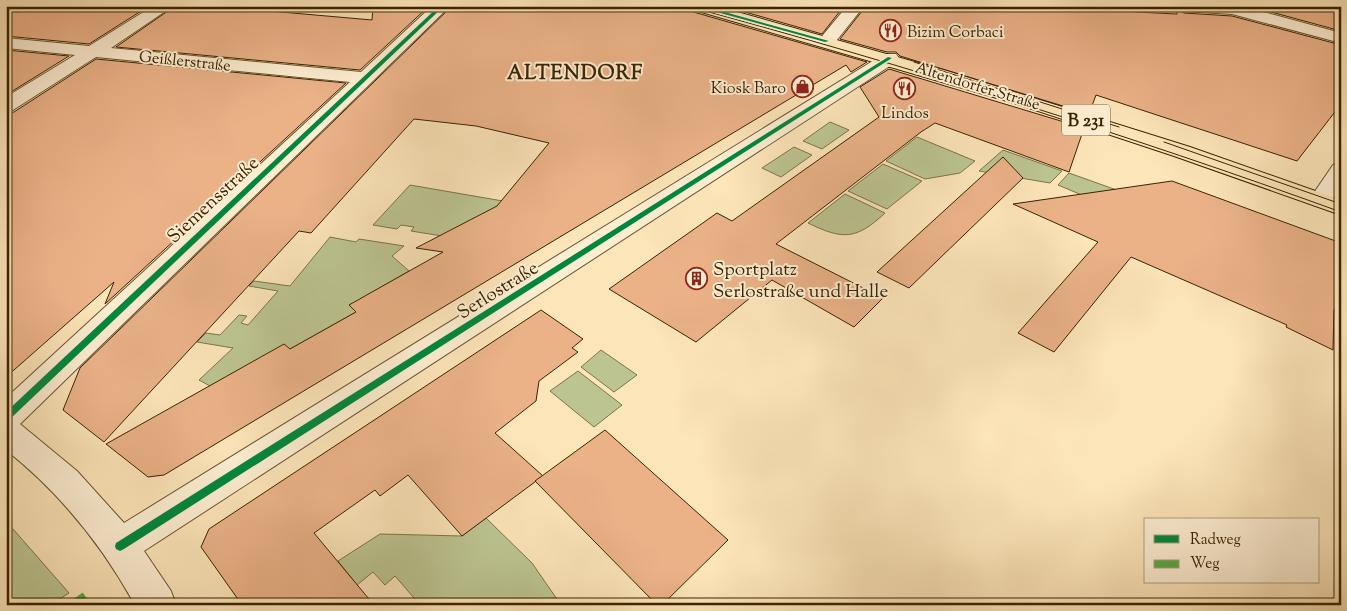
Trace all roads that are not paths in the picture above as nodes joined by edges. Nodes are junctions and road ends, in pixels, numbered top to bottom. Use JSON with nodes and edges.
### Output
{"nodes":[{"id":1,"x":165,"y":6,"type":"edge"},
{"id":2,"x":442,"y":6,"type":"edge"},
{"id":3,"x":697,"y":6,"type":"edge"},
{"id":4,"x":856,"y":6,"type":"edge"},
{"id":5,"x":1184,"y":6,"type":"edge"},
{"id":6,"x":1341,"y":38,"type":"edge"},
{"id":7,"x":827,"y":41,"type":"junction"},
{"id":8,"x":6,"y":44,"type":"edge"},
{"id":9,"x":94,"y":51,"type":"junction"},
{"id":10,"x":890,"y":58,"type":"junction"},
{"id":11,"x":364,"y":78,"type":"junction"},
{"id":12,"x":6,"y":106,"type":"edge"},
{"id":13,"x":1341,"y":170,"type":"edge"},
{"id":14,"x":1331,"y":204,"type":"edge"},
{"id":15,"x":6,"y":418,"type":"edge"},
{"id":16,"x":6,"y":432,"type":"edge"},
{"id":17,"x":120,"y":546,"type":"junction"},
{"id":18,"x":157,"y":605,"type":"edge"}],
"edges":[{"from":1,"to":9,"type":"street"},
{"from":2,"to":11,"type":"street","name":"Siemensstraße"},
{"from":3,"to":7,"type":"main road","name":"Altendorfer Straße","number":"B 231"},
{"from":4,"to":7,"type":"street"},
{"from":5,"to":6,"type":"street"},
{"from":7,"to":10,"type":"main road","name":"Altendorfer Straße","number":"B 231"},
{"from":8,"to":9,"type":"street","name":"Geißlerstraße"},
{"from":9,"to":11,"type":"street","name":"Geißlerstraße"},
{"from":9,"to":12,"type":"street"},
{"from":10,"to":14,"type":"main road","name":"Altendorfer Straße","number":"B 231"},
{"from":10,"to":17,"type":"street","name":"Serlostraße"},
{"from":11,"to":15,"type":"street","name":"Siemensstraße"},
{"from":13,"to":14,"type":"street"},
{"from":16,"to":17,"type":"street"},
{"from":17,"to":18,"type":"street"}]}
